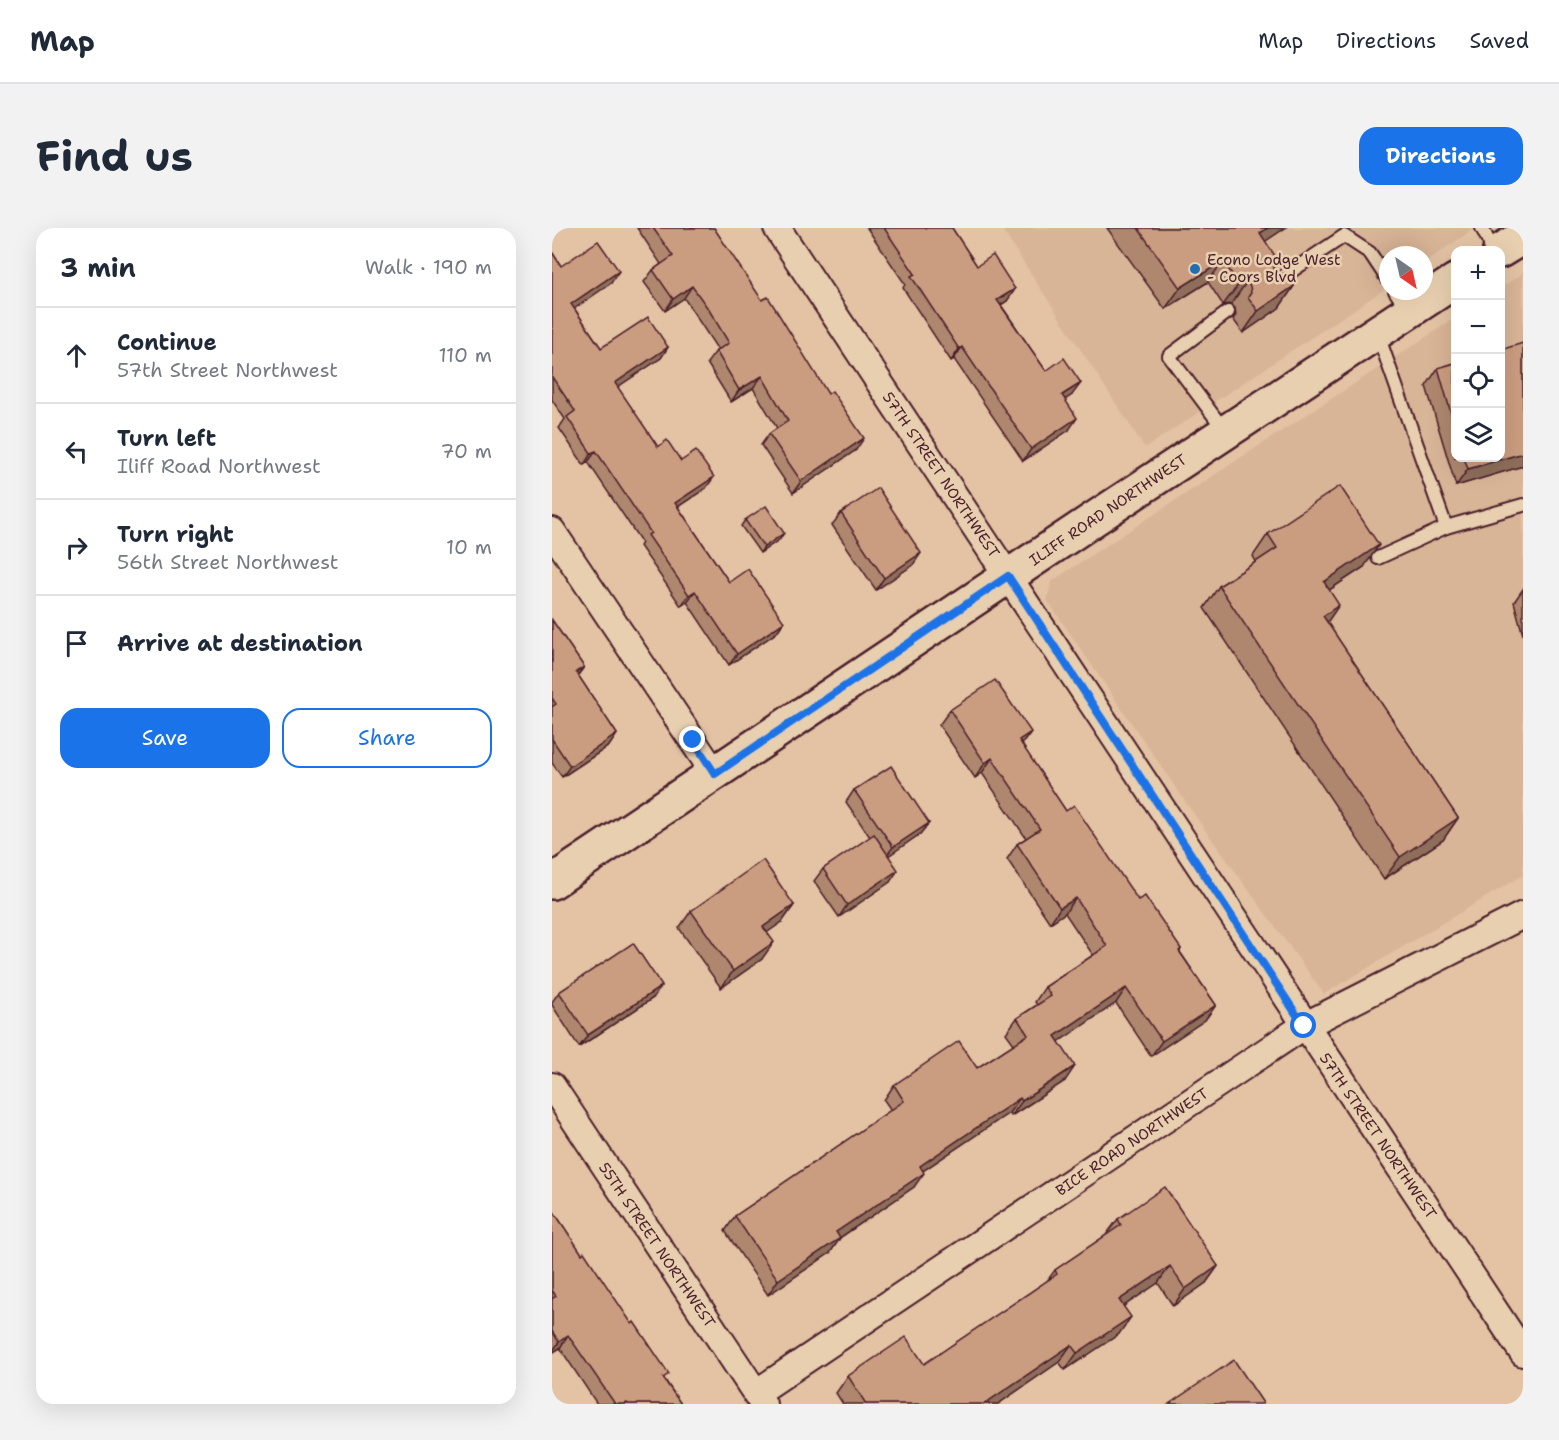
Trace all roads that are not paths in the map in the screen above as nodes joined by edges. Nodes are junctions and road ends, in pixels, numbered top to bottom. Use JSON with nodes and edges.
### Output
{"nodes":[{"id":1,"x":777,"y":228,"type":"edge"},
{"id":2,"x":1482,"y":228,"type":"edge"},
{"id":3,"x":1523,"y":237,"type":"edge"},
{"id":4,"x":1490,"y":246,"type":"edge"},
{"id":5,"x":1505,"y":248,"type":"edge"},
{"id":6,"x":1379,"y":266,"type":"edge"},
{"id":7,"x":1451,"y":283,"type":"edge"},
{"id":8,"x":1266,"y":288,"type":"edge"},
{"id":9,"x":1402,"y":301,"type":"edge"},
{"id":10,"x":1228,"y":312,"type":"dead end"},
{"id":11,"x":1377,"y":332,"type":"junction"},
{"id":12,"x":1226,"y":432,"type":"junction"},
{"id":13,"x":1523,"y":505,"type":"edge"},
{"id":14,"x":1446,"y":527,"type":"junction"},
{"id":15,"x":552,"y":531,"type":"edge"},
{"id":16,"x":1378,"y":558,"type":"edge"},
{"id":17,"x":1008,"y":576,"type":"junction"},
{"id":18,"x":715,"y":774,"type":"junction"},
{"id":19,"x":552,"y":882,"type":"edge"},
{"id":20,"x":1523,"y":915,"type":"edge"},
{"id":21,"x":1304,"y":1026,"type":"junction"},
{"id":22,"x":552,"y":1086,"type":"edge"},
{"id":23,"x":1523,"y":1353,"type":"edge"},
{"id":24,"x":759,"y":1399,"type":"edge"}],
"edges":[{"from":1,"to":17,"type":"street","name":"57TH STREET NORTHWEST"},
{"from":2,"to":4,"type":"lane"},
{"from":3,"to":5,"type":"main road"},
{"from":6,"to":8,"type":"lane"},
{"from":7,"to":9,"type":"main road","name":"ILIFF ROAD NORTHWEST"},
{"from":9,"to":11,"type":"main road","name":"ILIFF ROAD NORTHWEST"},
{"from":10,"to":12,"type":"lane"},
{"from":11,"to":12,"type":"main road","name":"ILIFF ROAD NORTHWEST"},
{"from":11,"to":14,"type":"lane"},
{"from":12,"to":17,"type":"main road","name":"ILIFF ROAD NORTHWEST"},
{"from":13,"to":14,"type":"lane"},
{"from":14,"to":16,"type":"lane"},
{"from":15,"to":18,"type":"street"},
{"from":17,"to":18,"type":"main road","name":"ILIFF ROAD NORTHWEST"},
{"from":17,"to":21,"type":"street","name":"57TH STREET NORTHWEST"},
{"from":18,"to":19,"type":"main road","name":"ILIFF ROAD NORTHWEST"},
{"from":20,"to":21,"type":"street","name":"BICE ROAD NORTHWEST"},
{"from":21,"to":23,"type":"street","name":"57TH STREET NORTHWEST"},
{"from":21,"to":24,"type":"street","name":"BICE ROAD NORTHWEST"},
{"from":22,"to":24,"type":"street","name":"55TH STREET NORTHWEST"}]}
